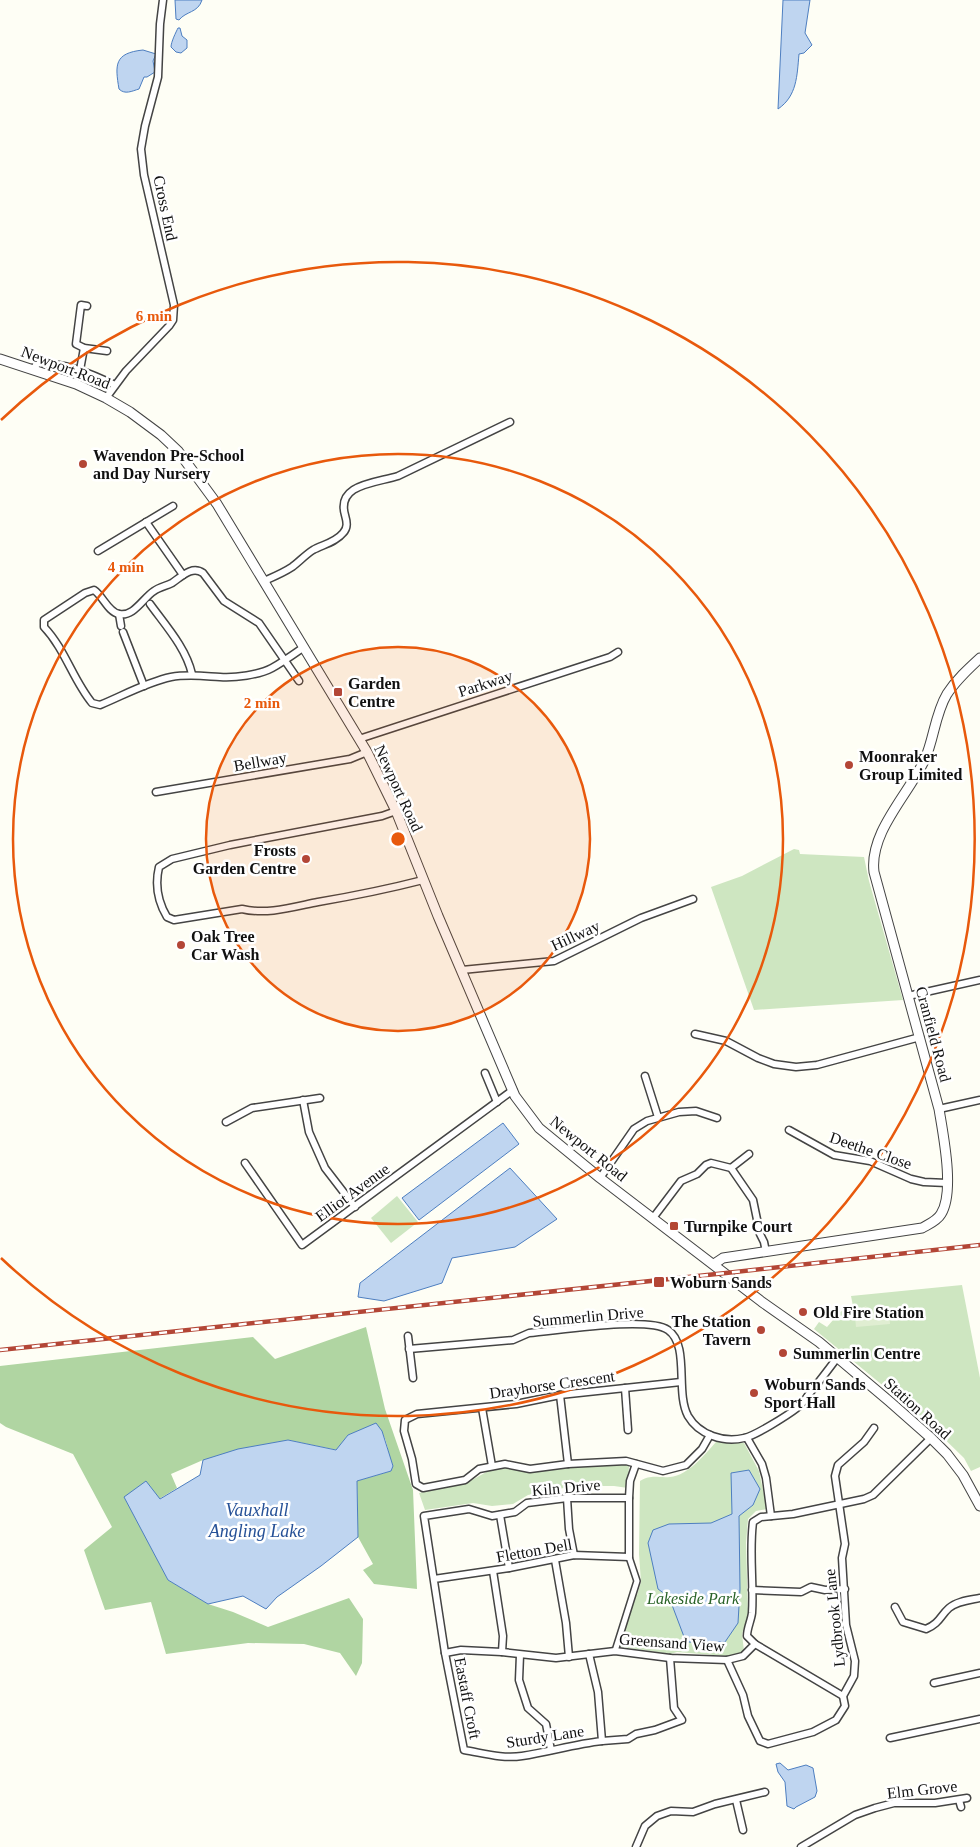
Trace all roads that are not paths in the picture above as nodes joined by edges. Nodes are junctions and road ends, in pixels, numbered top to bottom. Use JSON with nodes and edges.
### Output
{"nodes":[{"id":1,"x":163,"y":0,"type":"edge"},
{"id":2,"x":87,"y":306,"type":"dead end"},
{"id":3,"x":84,"y":348,"type":"junction"},
{"id":4,"x":107,"y":351,"type":"dead end"},
{"id":5,"x":0,"y":358,"type":"edge"},
{"id":6,"x":33,"y":369,"type":"junction"},
{"id":7,"x":80,"y":370,"type":"junction"},
{"id":8,"x":115,"y":385,"type":"junction"},
{"id":9,"x":106,"y":398,"type":"junction"},
{"id":10,"x":510,"y":422,"type":"dead end"},
{"id":11,"x":173,"y":506,"type":"dead end"},
{"id":12,"x":146,"y":522,"type":"junction"},
{"id":13,"x":98,"y":551,"type":"dead end"},
{"id":14,"x":183,"y":575,"type":"junction"},
{"id":15,"x":264,"y":581,"type":"junction"},
{"id":16,"x":150,"y":604,"type":"dead end"},
{"id":17,"x":118,"y":614,"type":"junction"},
{"id":18,"x":304,"y":647,"type":"junction"},
{"id":19,"x":618,"y":652,"type":"dead end"},
{"id":20,"x":980,"y":658,"type":"edge"},
{"id":21,"x":284,"y":659,"type":"junction"},
{"id":22,"x":192,"y":674,"type":"junction"},
{"id":23,"x":299,"y":681,"type":"dead end"},
{"id":24,"x":144,"y":686,"type":"junction"},
{"id":25,"x":359,"y":739,"type":"junction"},
{"id":26,"x":366,"y":752,"type":"junction"},
{"id":27,"x":156,"y":792,"type":"dead end"},
{"id":28,"x":396,"y":811,"type":"junction"},
{"id":29,"x":423,"y":880,"type":"junction"},
{"id":30,"x":693,"y":899,"type":"dead end"},
{"id":31,"x":462,"y":970,"type":"junction"},
{"id":32,"x":980,"y":980,"type":"edge"},
{"id":33,"x":908,"y":996,"type":"junction"},
{"id":34,"x":695,"y":1034,"type":"dead end"},
{"id":35,"x":920,"y":1037,"type":"junction"},
{"id":36,"x":486,"y":1072,"type":"dead end"},
{"id":37,"x":645,"y":1076,"type":"dead end"},
{"id":38,"x":513,"y":1090,"type":"junction"},
{"id":39,"x":320,"y":1098,"type":"dead end"},
{"id":40,"x":303,"y":1100,"type":"junction"},
{"id":41,"x":980,"y":1100,"type":"edge"},
{"id":42,"x":497,"y":1102,"type":"junction"},
{"id":43,"x":939,"y":1109,"type":"junction"},
{"id":44,"x":658,"y":1117,"type":"junction"},
{"id":45,"x":717,"y":1118,"type":"dead end"},
{"id":46,"x":226,"y":1122,"type":"dead end"},
{"id":47,"x":789,"y":1130,"type":"dead end"},
{"id":48,"x":749,"y":1154,"type":"dead end"},
{"id":49,"x":246,"y":1163,"type":"dead end"},
{"id":50,"x":731,"y":1168,"type":"junction"},
{"id":51,"x":600,"y":1178,"type":"junction"},
{"id":52,"x":947,"y":1183,"type":"junction"},
{"id":53,"x":355,"y":1208,"type":"junction"},
{"id":54,"x":653,"y":1218,"type":"junction"},
{"id":55,"x":766,"y":1252,"type":"junction"},
{"id":56,"x":714,"y":1264,"type":"junction"},
{"id":57,"x":726,"y":1273,"type":"joint"},
{"id":58,"x":408,"y":1336,"type":"dead end"},
{"id":59,"x":410,"y":1349,"type":"junction"},
{"id":60,"x":837,"y":1358,"type":"junction"},
{"id":61,"x":413,"y":1378,"type":"dead end"},
{"id":62,"x":681,"y":1382,"type":"junction"},
{"id":63,"x":625,"y":1388,"type":"junction"},
{"id":64,"x":560,"y":1395,"type":"junction"},
{"id":65,"x":482,"y":1408,"type":"junction"},
{"id":66,"x":874,"y":1428,"type":"dead end"},
{"id":67,"x":628,"y":1430,"type":"dead end"},
{"id":68,"x":710,"y":1435,"type":"junction"},
{"id":69,"x":747,"y":1438,"type":"junction"},
{"id":70,"x":932,"y":1438,"type":"junction"},
{"id":71,"x":568,"y":1464,"type":"junction"},
{"id":72,"x":636,"y":1464,"type":"junction"},
{"id":73,"x":492,"y":1466,"type":"junction"},
{"id":74,"x":567,"y":1498,"type":"junction"},
{"id":75,"x":629,"y":1498,"type":"junction"},
{"id":76,"x":838,"y":1505,"type":"junction"},
{"id":77,"x":980,"y":1506,"type":"edge"},
{"id":78,"x":500,"y":1515,"type":"junction"},
{"id":79,"x":771,"y":1516,"type":"junction"},
{"id":80,"x":574,"y":1555,"type":"junction"},
{"id":81,"x":630,"y":1557,"type":"junction"},
{"id":82,"x":555,"y":1560,"type":"junction"},
{"id":83,"x":509,"y":1568,"type":"junction"},
{"id":84,"x":493,"y":1571,"type":"junction"},
{"id":85,"x":434,"y":1579,"type":"junction"},
{"id":86,"x":845,"y":1589,"type":"junction"},
{"id":87,"x":752,"y":1590,"type":"junction"},
{"id":88,"x":980,"y":1598,"type":"edge"},
{"id":89,"x":895,"y":1608,"type":"dead end"},
{"id":90,"x":755,"y":1644,"type":"junction"},
{"id":91,"x":614,"y":1651,"type":"junction"},
{"id":92,"x":445,"y":1652,"type":"junction"},
{"id":93,"x":502,"y":1652,"type":"junction"},
{"id":94,"x":589,"y":1654,"type":"junction"},
{"id":95,"x":520,"y":1655,"type":"junction"},
{"id":96,"x":569,"y":1657,"type":"junction"},
{"id":97,"x":670,"y":1658,"type":"junction"},
{"id":98,"x":727,"y":1660,"type":"junction"},
{"id":99,"x":980,"y":1673,"type":"edge"},
{"id":100,"x":934,"y":1683,"type":"dead end"},
{"id":101,"x":843,"y":1696,"type":"junction"},
{"id":102,"x":980,"y":1719,"type":"edge"},
{"id":103,"x":890,"y":1738,"type":"dead end"},
{"id":104,"x":602,"y":1742,"type":"junction"},
{"id":105,"x":464,"y":1750,"type":"joint"},
{"id":106,"x":551,"y":1750,"type":"junction"},
{"id":107,"x":765,"y":1792,"type":"dead end"},
{"id":108,"x":967,"y":1798,"type":"dead end"},
{"id":109,"x":736,"y":1800,"type":"junction"},
{"id":110,"x":959,"y":1800,"type":"junction"},
{"id":111,"x":961,"y":1807,"type":"dead end"},
{"id":112,"x":743,"y":1830,"type":"dead end"},
{"id":113,"x":636,"y":1847,"type":"edge"},
{"id":114,"x":801,"y":1847,"type":"edge"}],
"edges":[{"from":1,"to":8,"type":"street","name":"Cross End"},
{"from":2,"to":3,"type":"street"},
{"from":3,"to":4,"type":"street"},
{"from":3,"to":7,"type":"street"},
{"from":5,"to":6,"type":"street","name":"Newport Road"},
{"from":6,"to":7,"type":"street"},
{"from":6,"to":9,"type":"street","name":"Newport Road"},
{"from":7,"to":8,"type":"street"},
{"from":8,"to":9,"type":"street","name":"Cross End"},
{"from":9,"to":15,"type":"street","name":"Newport Road"},
{"from":10,"to":15,"type":"street"},
{"from":11,"to":12,"type":"street"},
{"from":12,"to":13,"type":"street"},
{"from":12,"to":14,"type":"street"},
{"from":14,"to":17,"type":"street"},
{"from":14,"to":21,"type":"street"},
{"from":15,"to":18,"type":"street","name":"Newport Road"},
{"from":16,"to":22,"type":"street"},
{"from":17,"to":24,"type":"street"},
{"from":17,"to":24,"type":"street"},
{"from":18,"to":21,"type":"street"},
{"from":18,"to":25,"type":"street","name":"Newport Road"},
{"from":19,"to":25,"type":"street","name":"Parkway"},
{"from":20,"to":33,"type":"street","name":"Cranfield Road"},
{"from":21,"to":22,"type":"street"},
{"from":21,"to":23,"type":"street"},
{"from":22,"to":24,"type":"street"},
{"from":25,"to":26,"type":"street","name":"Newport Road"},
{"from":26,"to":27,"type":"street","name":"Bellway"},
{"from":26,"to":28,"type":"street","name":"Newport Road"},
{"from":28,"to":29,"type":"street","name":"Newport Road"},
{"from":28,"to":29,"type":"street"},
{"from":29,"to":31,"type":"street","name":"Newport Road"},
{"from":30,"to":31,"type":"street","name":"Hillway"},
{"from":31,"to":38,"type":"street","name":"Newport Road"},
{"from":32,"to":33,"type":"street"},
{"from":33,"to":35,"type":"street","name":"Cranfield Road"},
{"from":34,"to":35,"type":"street"},
{"from":35,"to":43,"type":"street","name":"Cranfield Road"},
{"from":36,"to":42,"type":"street"},
{"from":37,"to":44,"type":"street"},
{"from":38,"to":42,"type":"street","name":"Elliot Avenue"},
{"from":38,"to":51,"type":"street","name":"Newport Road"},
{"from":39,"to":40,"type":"street"},
{"from":40,"to":46,"type":"street"},
{"from":40,"to":53,"type":"street"},
{"from":41,"to":43,"type":"street"},
{"from":42,"to":53,"type":"street","name":"Elliot Avenue"},
{"from":43,"to":52,"type":"street","name":"Cranfield Road"},
{"from":44,"to":45,"type":"street"},
{"from":44,"to":51,"type":"street"},
{"from":47,"to":52,"type":"street","name":"Deethe Close"},
{"from":48,"to":50,"type":"street"},
{"from":49,"to":53,"type":"street","name":"Elliot Avenue"},
{"from":50,"to":54,"type":"street"},
{"from":50,"to":55,"type":"street"},
{"from":51,"to":54,"type":"street","name":"Newport Road"},
{"from":52,"to":55,"type":"street","name":"Cranfield Road"},
{"from":54,"to":56,"type":"street","name":"Newport Road"},
{"from":55,"to":56,"type":"street","name":"Cranfield Road"},
{"from":56,"to":57,"type":"street","name":"Newport Road"},
{"from":57,"to":60,"type":"street","name":"Station Road"},
{"from":58,"to":59,"type":"street"},
{"from":59,"to":61,"type":"street"},
{"from":59,"to":62,"type":"street","name":"Summerlin Drive"},
{"from":60,"to":69,"type":"street"},
{"from":60,"to":70,"type":"street","name":"Station Road"},
{"from":62,"to":63,"type":"street","name":"Drayhorse Crescent"},
{"from":62,"to":68,"type":"street","name":"Summerlin Drive"},
{"from":63,"to":64,"type":"street","name":"Drayhorse Crescent"},
{"from":63,"to":67,"type":"street","name":"Drayhorse Crescent"},
{"from":64,"to":65,"type":"street","name":"Drayhorse Crescent"},
{"from":64,"to":71,"type":"street"},
{"from":65,"to":73,"type":"street","name":"Drayhorse Crescent"},
{"from":65,"to":73,"type":"street","name":"Drayhorse Crescent"},
{"from":66,"to":76,"type":"street","name":"Lydbrook Lane"},
{"from":68,"to":69,"type":"street","name":"Summerlin Drive"},
{"from":68,"to":72,"type":"street","name":"Drayhorse Crescent"},
{"from":69,"to":79,"type":"street"},
{"from":70,"to":76,"type":"street","name":"Greensand View"},
{"from":70,"to":77,"type":"street","name":"Station Road"},
{"from":71,"to":72,"type":"street","name":"Drayhorse Crescent"},
{"from":71,"to":73,"type":"street","name":"Drayhorse Crescent"},
{"from":72,"to":75,"type":"street"},
{"from":74,"to":75,"type":"street","name":"Kiln Drive"},
{"from":74,"to":78,"type":"street","name":"Kiln Drive"},
{"from":74,"to":80,"type":"street"},
{"from":75,"to":81,"type":"street"},
{"from":76,"to":79,"type":"street","name":"Greensand View"},
{"from":76,"to":86,"type":"street","name":"Lydbrook Lane"},
{"from":78,"to":83,"type":"street"},
{"from":78,"to":85,"type":"street"},
{"from":79,"to":87,"type":"street","name":"Greensand View"},
{"from":80,"to":81,"type":"street","name":"Fletton Dell"},
{"from":80,"to":82,"type":"street","name":"Fletton Dell"},
{"from":81,"to":91,"type":"street"},
{"from":82,"to":83,"type":"street","name":"Fletton Dell"},
{"from":82,"to":96,"type":"street"},
{"from":83,"to":84,"type":"street","name":"Fletton Dell"},
{"from":84,"to":85,"type":"street","name":"Fletton Dell"},
{"from":84,"to":93,"type":"street"},
{"from":85,"to":92,"type":"street"},
{"from":86,"to":87,"type":"street"},
{"from":86,"to":101,"type":"street","name":"Lydbrook Lane"},
{"from":87,"to":90,"type":"street","name":"Greensand View"},
{"from":88,"to":89,"type":"street"},
{"from":90,"to":98,"type":"street","name":"Greensand View"},
{"from":90,"to":101,"type":"street"},
{"from":91,"to":94,"type":"street","name":"Greensand View"},
{"from":91,"to":97,"type":"street","name":"Greensand View"},
{"from":92,"to":93,"type":"street","name":"Greensand View"},
{"from":92,"to":105,"type":"street","name":"Eastaff Croft"},
{"from":93,"to":95,"type":"street","name":"Greensand View"},
{"from":94,"to":96,"type":"street","name":"Greensand View"},
{"from":94,"to":104,"type":"street","name":"Sturdy Lane"},
{"from":95,"to":96,"type":"street","name":"Greensand View"},
{"from":95,"to":106,"type":"street"},
{"from":97,"to":98,"type":"street","name":"Greensand View"},
{"from":97,"to":104,"type":"street"},
{"from":98,"to":101,"type":"street","name":"Lydbrook Lane"},
{"from":99,"to":100,"type":"street"},
{"from":102,"to":103,"type":"street"},
{"from":104,"to":106,"type":"street","name":"Sturdy Lane"},
{"from":105,"to":106,"type":"street","name":"Sturdy Lane"},
{"from":107,"to":109,"type":"street"},
{"from":108,"to":110,"type":"street","name":"Elm Grove"},
{"from":109,"to":112,"type":"street"},
{"from":109,"to":113,"type":"street"},
{"from":110,"to":111,"type":"street"},
{"from":110,"to":114,"type":"street","name":"Elm Grove"}]}
